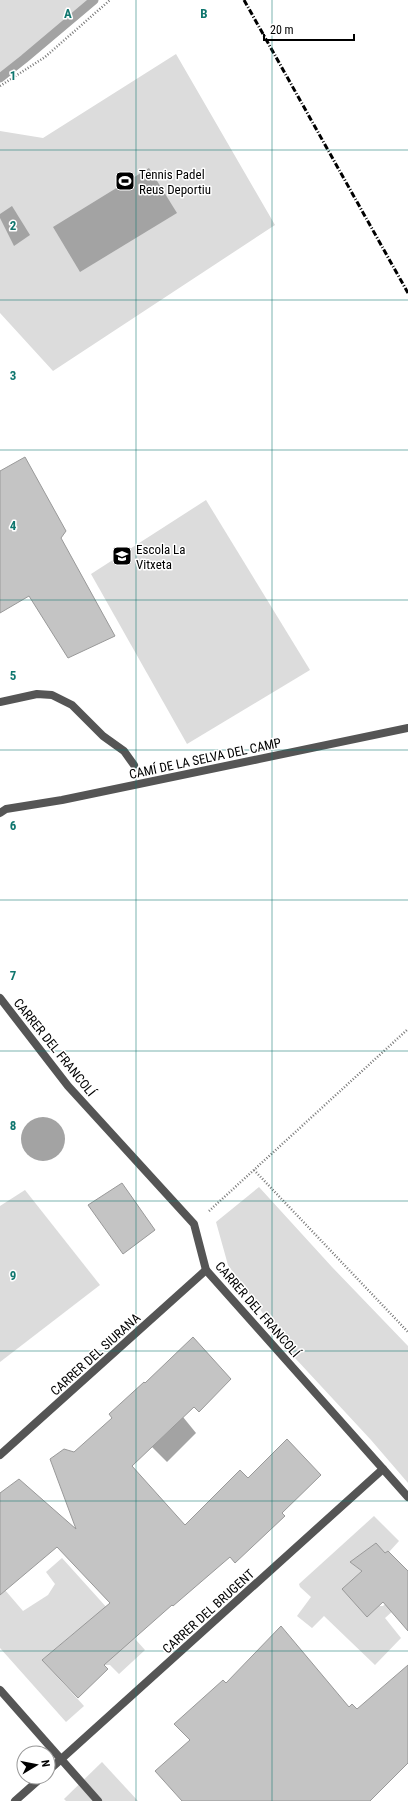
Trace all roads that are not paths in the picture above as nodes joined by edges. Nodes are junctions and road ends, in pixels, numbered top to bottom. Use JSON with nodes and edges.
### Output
{"nodes":[{"id":1,"x":0,"y":702,"type":"edge"},
{"id":2,"x":408,"y":728,"type":"edge"},
{"id":3,"x":134,"y":766,"type":"dead end"},
{"id":4,"x":2,"y":810,"type":"edge"},
{"id":5,"x":0,"y":998,"type":"edge"},
{"id":6,"x":206,"y":1270,"type":"junction"},
{"id":7,"x":0,"y":1455,"type":"edge"},
{"id":8,"x":383,"y":1469,"type":"junction"},
{"id":9,"x":408,"y":1497,"type":"edge"},
{"id":10,"x":0,"y":1690,"type":"edge"},
{"id":11,"x":61,"y":1760,"type":"junction"},
{"id":12,"x":56,"y":1764,"type":"edge"},
{"id":13,"x":33,"y":1785,"type":"edge"},
{"id":14,"x":15,"y":1801,"type":"edge"},
{"id":15,"x":98,"y":1801,"type":"edge"}],
"edges":[{"from":1,"to":3,"type":"street"},
{"from":2,"to":4,"type":"street","name":"CAMÍ DE LA SELVA DEL CAMP"},
{"from":5,"to":6,"type":"street","name":"CARRER DEL FRANCOLÍ"},
{"from":6,"to":7,"type":"street","name":"CARRER DEL SIURANA"},
{"from":6,"to":8,"type":"street","name":"CARRER DEL FRANCOLÍ"},
{"from":8,"to":9,"type":"street","name":"CARRER DEL FRANCOLÍ"},
{"from":8,"to":11,"type":"street","name":"CARRER DEL BRUGENT"},
{"from":10,"to":11,"type":"street"},
{"from":11,"to":12,"type":"street","name":"CARRER DEL BRUGENT"},
{"from":11,"to":15,"type":"street"},
{"from":13,"to":14,"type":"street"}]}
